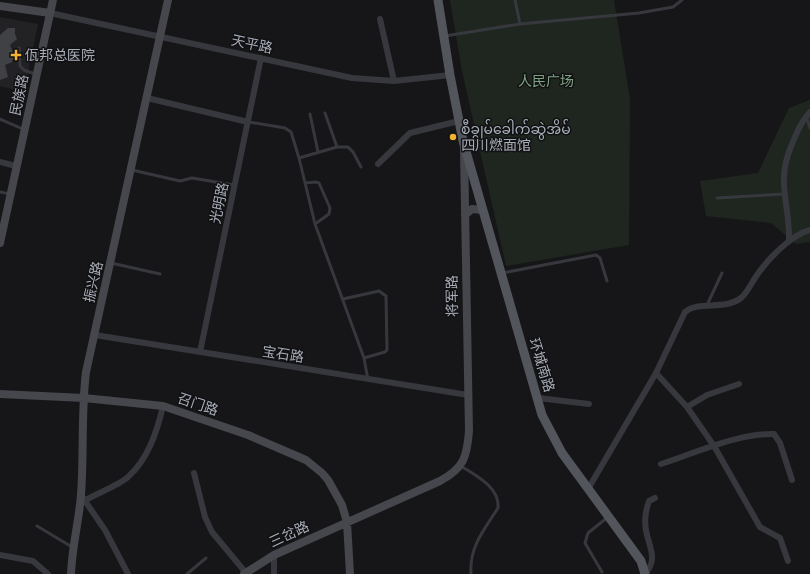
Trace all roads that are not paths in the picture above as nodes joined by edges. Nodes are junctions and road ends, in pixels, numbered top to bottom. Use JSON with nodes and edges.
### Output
{"nodes":[{"id":1,"x":53,"y":0,"type":"edge"},
{"id":2,"x":168,"y":0,"type":"edge"},
{"id":3,"x":438,"y":0,"type":"edge"},
{"id":4,"x":515,"y":0,"type":"edge"},
{"id":5,"x":682,"y":0,"type":"edge"},
{"id":6,"x":0,"y":6,"type":"edge"},
{"id":7,"x":50,"y":13,"type":"junction"},
{"id":8,"x":380,"y":19,"type":"dead end"},
{"id":9,"x":520,"y":24,"type":"junction"},
{"id":10,"x":160,"y":36,"type":"junction"},
{"id":11,"x":444,"y":36,"type":"junction"},
{"id":12,"x":19,"y":48,"type":"dead end"},
{"id":13,"x":261,"y":58,"type":"junction"},
{"id":14,"x":37,"y":75,"type":"junction"},
{"id":15,"x":450,"y":75,"type":"junction"},
{"id":16,"x":394,"y":81,"type":"junction"},
{"id":17,"x":147,"y":98,"type":"junction"},
{"id":18,"x":325,"y":113,"type":"dead end"},
{"id":19,"x":310,"y":114,"type":"dead end"},
{"id":20,"x":808,"y":114,"type":"edge"},
{"id":21,"x":0,"y":119,"type":"edge"},
{"id":22,"x":460,"y":121,"type":"junction"},
{"id":23,"x":248,"y":122,"type":"junction"},
{"id":24,"x":810,"y":128,"type":"edge"},
{"id":25,"x":25,"y":130,"type":"junction"},
{"id":26,"x":464,"y":141,"type":"junction"},
{"id":27,"x":337,"y":147,"type":"junction"},
{"id":28,"x":318,"y":152,"type":"junction"},
{"id":29,"x":300,"y":158,"type":"junction"},
{"id":30,"x":0,"y":162,"type":"edge"},
{"id":31,"x":378,"y":164,"type":"dead end"},
{"id":32,"x":16,"y":166,"type":"junction"},
{"id":33,"x":361,"y":168,"type":"dead end"},
{"id":34,"x":131,"y":170,"type":"junction"},
{"id":35,"x":305,"y":183,"type":"junction"},
{"id":36,"x":234,"y":185,"type":"junction"},
{"id":37,"x":0,"y":192,"type":"edge"},
{"id":38,"x":11,"y":194,"type":"junction"},
{"id":39,"x":784,"y":194,"type":"junction"},
{"id":40,"x":717,"y":198,"type":"dead end"},
{"id":41,"x":482,"y":210,"type":"junction"},
{"id":42,"x":465,"y":215,"type":"junction"},
{"id":43,"x":315,"y":224,"type":"junction"},
{"id":44,"x":810,"y":230,"type":"edge"},
{"id":45,"x":789,"y":240,"type":"junction"},
{"id":46,"x":0,"y":243,"type":"edge"},
{"id":47,"x":111,"y":263,"type":"junction"},
{"id":48,"x":500,"y":273,"type":"junction"},
{"id":49,"x":722,"y":273,"type":"dead end"},
{"id":50,"x":160,"y":274,"type":"dead end"},
{"id":51,"x":607,"y":282,"type":"dead end"},
{"id":52,"x":343,"y":299,"type":"junction"},
{"id":53,"x":706,"y":306,"type":"junction"},
{"id":54,"x":95,"y":335,"type":"junction"},
{"id":55,"x":200,"y":352,"type":"junction"},
{"id":56,"x":364,"y":358,"type":"junction"},
{"id":57,"x":656,"y":373,"type":"junction"},
{"id":58,"x":368,"y":380,"type":"junction"},
{"id":59,"x":739,"y":384,"type":"dead end"},
{"id":60,"x":0,"y":394,"type":"edge"},
{"id":61,"x":468,"y":395,"type":"junction"},
{"id":62,"x":84,"y":398,"type":"junction"},
{"id":63,"x":538,"y":398,"type":"junction"},
{"id":64,"x":589,"y":404,"type":"dead end"},
{"id":65,"x":163,"y":406,"type":"junction"},
{"id":66,"x":687,"y":407,"type":"junction"},
{"id":67,"x":714,"y":446,"type":"junction"},
{"id":68,"x":661,"y":464,"type":"dead end"},
{"id":69,"x":461,"y":466,"type":"junction"},
{"id":70,"x":194,"y":473,"type":"dead end"},
{"id":71,"x":792,"y":480,"type":"dead end"},
{"id":72,"x":588,"y":489,"type":"junction"},
{"id":73,"x":82,"y":498,"type":"junction"},
{"id":74,"x":655,"y":498,"type":"dead end"},
{"id":75,"x":609,"y":516,"type":"junction"},
{"id":76,"x":347,"y":522,"type":"junction"},
{"id":77,"x":37,"y":526,"type":"dead end"},
{"id":78,"x":72,"y":547,"type":"junction"},
{"id":79,"x":0,"y":555,"type":"edge"},
{"id":80,"x":274,"y":555,"type":"junction"},
{"id":81,"x":206,"y":558,"type":"dead end"},
{"id":82,"x":788,"y":561,"type":"dead end"},
{"id":83,"x":602,"y":572,"type":"dead end"},
{"id":84,"x":245,"y":573,"type":"edge"},
{"id":85,"x":48,"y":574,"type":"edge"},
{"id":86,"x":71,"y":574,"type":"edge"},
{"id":87,"x":128,"y":574,"type":"edge"},
{"id":88,"x":187,"y":574,"type":"edge"},
{"id":89,"x":274,"y":574,"type":"edge"},
{"id":90,"x":350,"y":574,"type":"edge"},
{"id":91,"x":471,"y":574,"type":"edge"},
{"id":92,"x":645,"y":574,"type":"edge"}],
"edges":[{"from":1,"to":7,"type":"main road","name":"民族路"},
{"from":2,"to":10,"type":"main road","name":"振兴路"},
{"from":3,"to":11,"type":"main road","name":"将军路"},
{"from":4,"to":9,"type":"lane"},
{"from":5,"to":9,"type":"lane"},
{"from":6,"to":7,"type":"main road"},
{"from":7,"to":10,"type":"street","name":"天平路"},
{"from":7,"to":14,"type":"main road","name":"民族路"},
{"from":8,"to":16,"type":"street"},
{"from":9,"to":11,"type":"lane"},
{"from":10,"to":13,"type":"street","name":"天平路"},
{"from":10,"to":17,"type":"main road","name":"振兴路"},
{"from":11,"to":15,"type":"main road","name":"将军路"},
{"from":12,"to":14,"type":"lane"},
{"from":13,"to":16,"type":"street","name":"天平路"},
{"from":13,"to":23,"type":"street","name":"光明路"},
{"from":14,"to":25,"type":"main road","name":"民族路"},
{"from":15,"to":16,"type":"street","name":"天平路"},
{"from":15,"to":22,"type":"main road","name":"将军路"},
{"from":17,"to":23,"type":"street"},
{"from":17,"to":34,"type":"main road","name":"振兴路"},
{"from":18,"to":27,"type":"lane"},
{"from":19,"to":28,"type":"lane"},
{"from":20,"to":24,"type":"lane"},
{"from":20,"to":39,"type":"street"},
{"from":21,"to":25,"type":"lane"},
{"from":22,"to":26,"type":"main road","name":"将军路"},
{"from":22,"to":31,"type":"street"},
{"from":23,"to":29,"type":"lane"},
{"from":23,"to":36,"type":"street","name":"光明路"},
{"from":25,"to":32,"type":"main road","name":"民族路"},
{"from":26,"to":41,"type":"main road","name":"环城南路"},
{"from":26,"to":42,"type":"main road","name":"将军路"},
{"from":27,"to":28,"type":"lane"},
{"from":27,"to":33,"type":"lane"},
{"from":28,"to":29,"type":"lane"},
{"from":29,"to":35,"type":"lane"},
{"from":30,"to":32,"type":"street"},
{"from":32,"to":38,"type":"main road","name":"民族路"},
{"from":34,"to":36,"type":"lane"},
{"from":34,"to":47,"type":"main road","name":"振兴路"},
{"from":35,"to":43,"type":"lane"},
{"from":35,"to":43,"type":"lane"},
{"from":36,"to":55,"type":"street","name":"光明路"},
{"from":37,"to":38,"type":"lane"},
{"from":38,"to":46,"type":"main road","name":"民族路"},
{"from":39,"to":40,"type":"lane"},
{"from":39,"to":45,"type":"street"},
{"from":41,"to":42,"type":"main road"},
{"from":41,"to":48,"type":"main road","name":"环城南路"},
{"from":42,"to":61,"type":"main road","name":"将军路"},
{"from":43,"to":52,"type":"lane"},
{"from":44,"to":45,"type":"street"},
{"from":45,"to":53,"type":"street"},
{"from":47,"to":50,"type":"lane"},
{"from":47,"to":54,"type":"main road","name":"振兴路"},
{"from":48,"to":51,"type":"lane"},
{"from":48,"to":63,"type":"main road","name":"环城南路"},
{"from":49,"to":53,"type":"lane"},
{"from":52,"to":56,"type":"lane"},
{"from":52,"to":56,"type":"lane"},
{"from":53,"to":57,"type":"street"},
{"from":54,"to":55,"type":"street","name":"宝石路"},
{"from":54,"to":62,"type":"main road","name":"振兴路"},
{"from":55,"to":58,"type":"street","name":"宝石路"},
{"from":56,"to":58,"type":"lane"},
{"from":57,"to":66,"type":"street"},
{"from":57,"to":72,"type":"street"},
{"from":58,"to":61,"type":"street","name":"宝石路"},
{"from":59,"to":66,"type":"street"},
{"from":60,"to":62,"type":"main road","name":"召门路"},
{"from":61,"to":69,"type":"main road","name":"将军路"},
{"from":62,"to":65,"type":"main road","name":"召门路"},
{"from":62,"to":73,"type":"main road","name":"振兴路"},
{"from":63,"to":64,"type":"street"},
{"from":63,"to":72,"type":"main road","name":"环城南路"},
{"from":65,"to":73,"type":"street"},
{"from":65,"to":76,"type":"main road","name":"召门路"},
{"from":66,"to":67,"type":"street"},
{"from":67,"to":68,"type":"street"},
{"from":67,"to":71,"type":"street"},
{"from":67,"to":82,"type":"street"},
{"from":69,"to":76,"type":"main road"},
{"from":69,"to":91,"type":"lane"},
{"from":70,"to":84,"type":"street"},
{"from":72,"to":75,"type":"main road","name":"环城南路"},
{"from":73,"to":78,"type":"main road","name":"振兴路"},
{"from":73,"to":87,"type":"street"},
{"from":74,"to":92,"type":"street"},
{"from":75,"to":83,"type":"lane"},
{"from":75,"to":92,"type":"main road","name":"环城南路"},
{"from":76,"to":80,"type":"main road","name":"三岔路"},
{"from":76,"to":90,"type":"main road","name":"召门路"},
{"from":77,"to":78,"type":"lane"},
{"from":78,"to":86,"type":"main road","name":"振兴路"},
{"from":79,"to":85,"type":"street"},
{"from":80,"to":84,"type":"main road","name":"三岔路"},
{"from":80,"to":89,"type":"street"},
{"from":81,"to":88,"type":"lane"}]}
